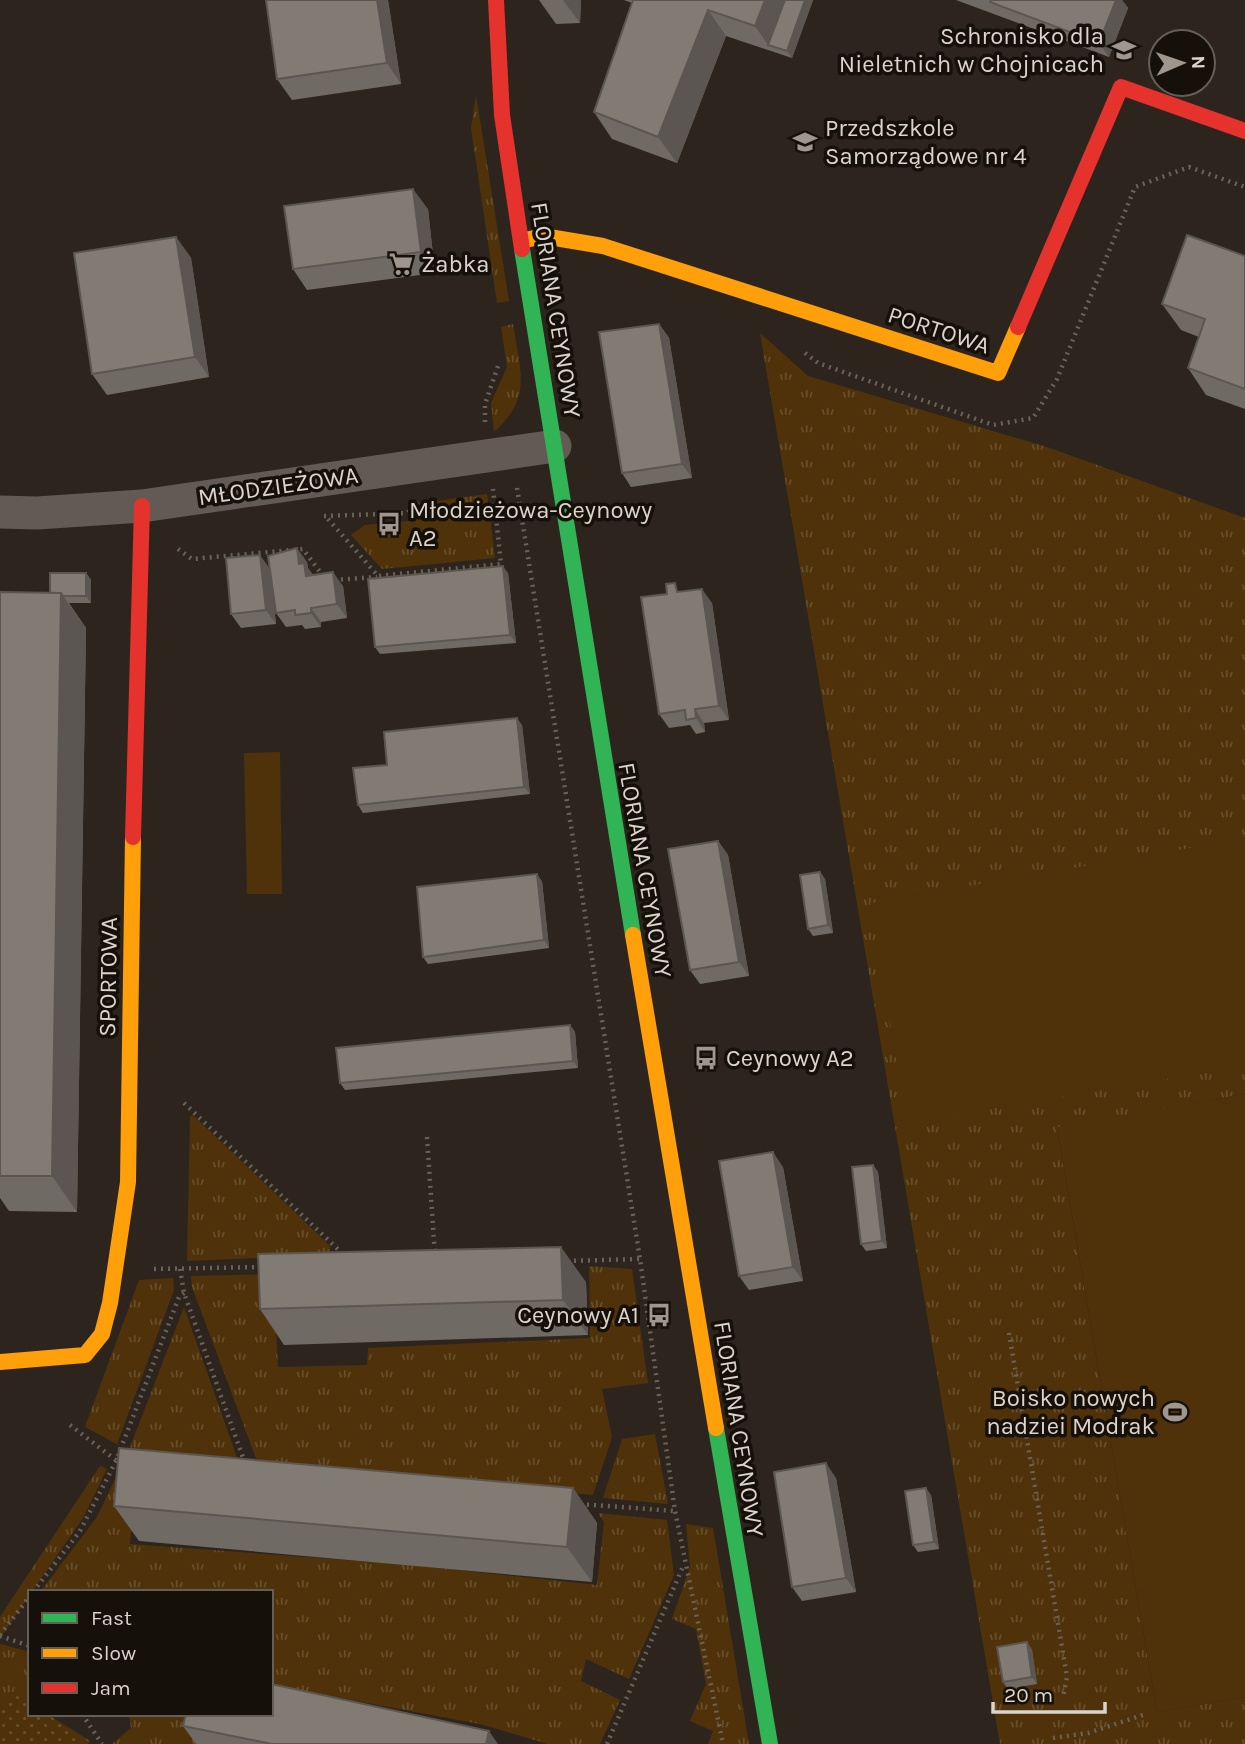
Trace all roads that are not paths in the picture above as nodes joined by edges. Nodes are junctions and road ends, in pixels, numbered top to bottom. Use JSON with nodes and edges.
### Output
{"nodes":[{"id":1,"x":496,"y":0,"type":"edge"},
{"id":2,"x":1245,"y":131,"type":"edge"},
{"id":3,"x":521,"y":241,"type":"junction"},
{"id":4,"x":555,"y":446,"type":"junction"},
{"id":5,"x":142,"y":506,"type":"junction"},
{"id":6,"x":0,"y":512,"type":"edge"},
{"id":7,"x":0,"y":1362,"type":"edge"},
{"id":8,"x":770,"y":1744,"type":"edge"}],
"edges":[{"from":1,"to":3,"type":"street","name":"FLORIANA CEYNOWY"},
{"from":2,"to":3,"type":"street","name":"PORTOWA"},
{"from":3,"to":4,"type":"street","name":"FLORIANA CEYNOWY"},
{"from":4,"to":5,"type":"street","name":"MŁODZIEŻOWA"},
{"from":4,"to":8,"type":"street","name":"FLORIANA CEYNOWY"},
{"from":5,"to":6,"type":"street","name":"MŁODZIEŻOWA"},
{"from":5,"to":7,"type":"street","name":"SPORTOWA"}]}
